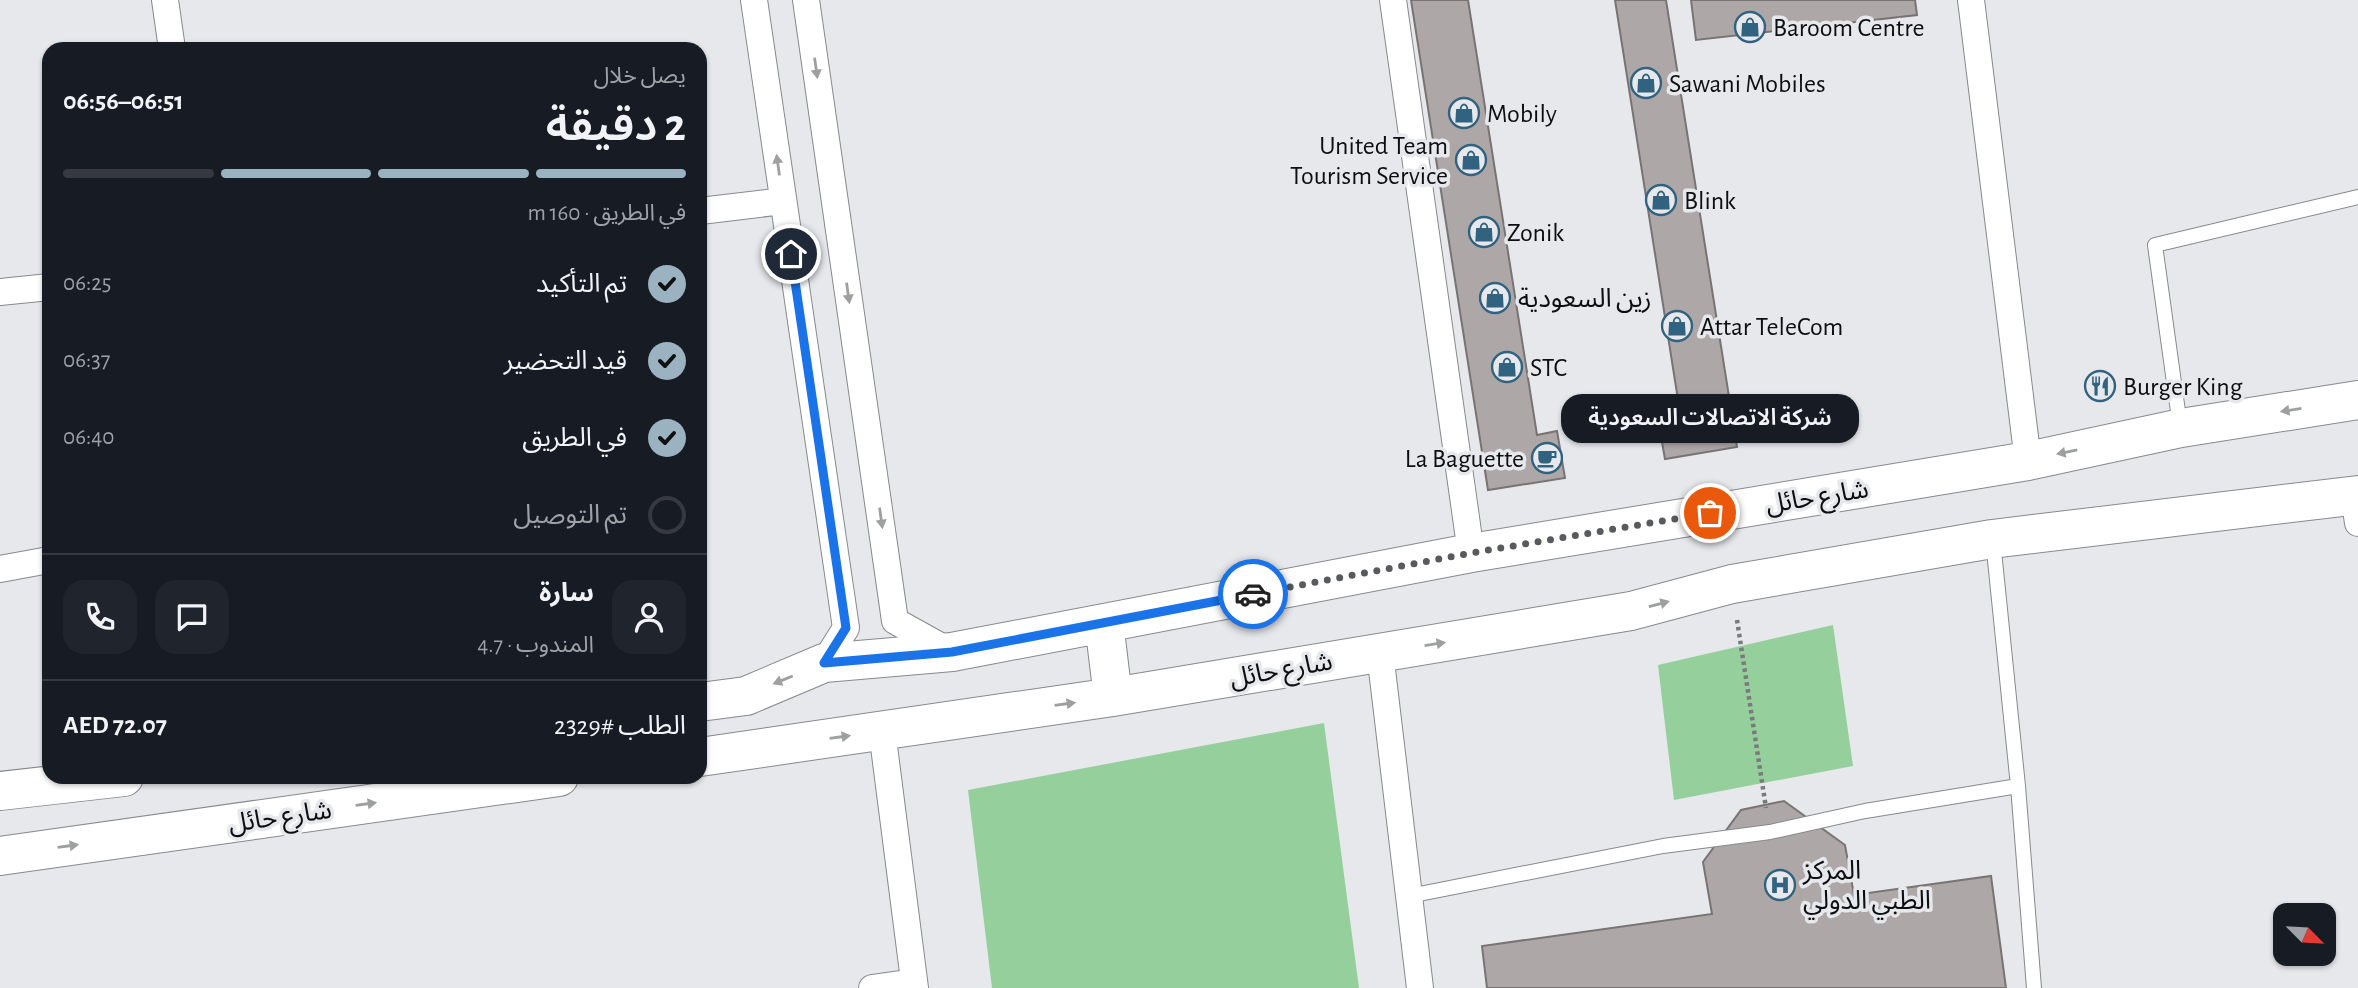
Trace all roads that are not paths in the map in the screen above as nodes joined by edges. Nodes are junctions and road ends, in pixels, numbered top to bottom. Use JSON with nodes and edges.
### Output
{"nodes":[{"id":1,"x":165,"y":0,"type":"edge"},
{"id":2,"x":754,"y":0,"type":"edge"},
{"id":3,"x":806,"y":0,"type":"edge"},
{"id":4,"x":1393,"y":0,"type":"edge"},
{"id":5,"x":1971,"y":0,"type":"edge"},
{"id":6,"x":171,"y":42,"type":"edge"},
{"id":7,"x":2358,"y":197,"type":"edge"},
{"id":8,"x":783,"y":201,"type":"junction"},
{"id":9,"x":707,"y":210,"type":"edge"},
{"id":10,"x":42,"y":288,"type":"edge"},
{"id":11,"x":0,"y":292,"type":"edge"},
{"id":12,"x":2358,"y":400,"type":"edge"},
{"id":13,"x":2180,"y":428,"type":"junction"},
{"id":14,"x":2028,"y":461,"type":"junction"},
{"id":15,"x":2356,"y":504,"type":"edge"},
{"id":16,"x":1992,"y":539,"type":"junction"},
{"id":17,"x":1471,"y":553,"type":"junction"},
{"id":18,"x":42,"y":561,"type":"edge"},
{"id":19,"x":0,"y":569,"type":"edge"},
{"id":20,"x":1104,"y":623,"type":"junction"},
{"id":21,"x":952,"y":652,"type":"junction"},
{"id":22,"x":1380,"y":653,"type":"junction"},
{"id":23,"x":824,"y":663,"type":"junction"},
{"id":24,"x":1113,"y":698,"type":"junction"},
{"id":25,"x":707,"y":701,"type":"edge"},
{"id":26,"x":882,"y":732,"type":"junction"},
{"id":27,"x":707,"y":756,"type":"edge"},
{"id":28,"x":65,"y":784,"type":"edge"},
{"id":29,"x":509,"y":784,"type":"edge"},
{"id":30,"x":0,"y":785,"type":"edge"},
{"id":31,"x":48,"y":786,"type":"junction"},
{"id":32,"x":2018,"y":786,"type":"junction"},
{"id":33,"x":0,"y":791,"type":"edge"},
{"id":34,"x":0,"y":856,"type":"edge"},
{"id":35,"x":1409,"y":896,"type":"junction"},
{"id":36,"x":915,"y":985,"type":"edge"},
{"id":37,"x":872,"y":988,"type":"edge"},
{"id":38,"x":1420,"y":988,"type":"edge"},
{"id":39,"x":2034,"y":988,"type":"edge"}],
"edges":[{"from":1,"to":6,"type":"street"},
{"from":8,"to":2,"type":"street","one_way":true},
{"from":3,"to":21,"type":"street","one_way":true},
{"from":4,"to":17,"type":"street"},
{"from":5,"to":14,"type":"street"},
{"from":7,"to":13,"type":"lane"},
{"from":8,"to":9,"type":"street"},
{"from":8,"to":23,"type":"street"},
{"from":10,"to":11,"type":"street"},
{"from":12,"to":13,"type":"main road","name":"شارع حائل","one_way":true},
{"from":13,"to":14,"type":"main road","name":"شارع حائل","one_way":true},
{"from":14,"to":17,"type":"main road","name":"شارع حائل"},
{"from":15,"to":16,"type":"main road","name":"شارع حائل"},
{"from":22,"to":16,"type":"main road","name":"شارع حائل","one_way":true},
{"from":16,"to":32,"type":"lane"},
{"from":17,"to":20,"type":"main road","name":"شارع حائل"},
{"from":18,"to":19,"type":"street"},
{"from":20,"to":21,"type":"main road","name":"شارع حائل"},
{"from":20,"to":24,"type":"main road"},
{"from":21,"to":23,"type":"main road","name":"شارع حائل"},
{"from":22,"to":24,"type":"main road","name":"شارع حائل"},
{"from":22,"to":35,"type":"street"},
{"from":23,"to":25,"type":"main road","name":"شارع حائل","one_way":true},
{"from":26,"to":24,"type":"main road","name":"شارع حائل","one_way":true},
{"from":27,"to":26,"type":"main road","name":"شارع حائل","one_way":true},
{"from":26,"to":36,"type":"street"},
{"from":28,"to":31,"type":"main road"},
{"from":34,"to":29,"type":"main road","name":"شارع حائل","one_way":true},
{"from":30,"to":31,"type":"main road"},
{"from":31,"to":33,"type":"main road"},
{"from":32,"to":35,"type":"lane"},
{"from":32,"to":39,"type":"lane"},
{"from":35,"to":38,"type":"street"},
{"from":36,"to":37,"type":"street"}]}
